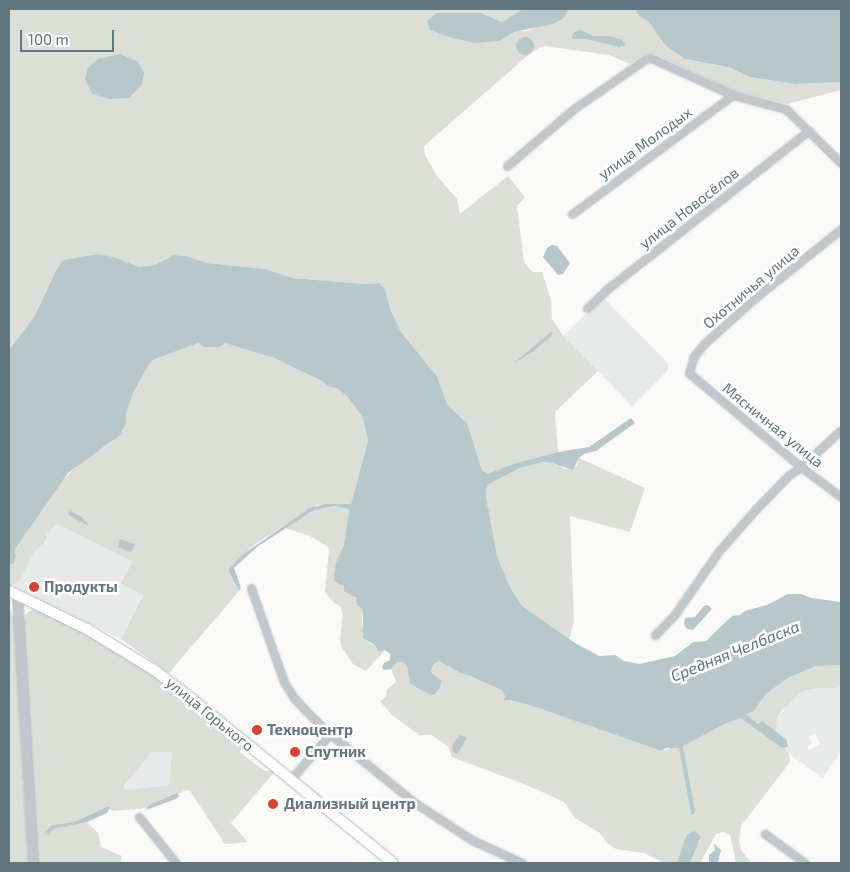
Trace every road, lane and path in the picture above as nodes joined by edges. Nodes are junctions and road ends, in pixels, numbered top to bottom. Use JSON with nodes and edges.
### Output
{"nodes":[{"id":1,"x":733,"y":95,"type":"junction"},
{"id":2,"x":809,"y":130,"type":"junction"},
{"id":3,"x":841,"y":162,"type":"edge"},
{"id":4,"x":507,"y":166,"type":"dead end"},
{"id":5,"x":572,"y":214,"type":"dead end"},
{"id":6,"x":841,"y":229,"type":"edge"},
{"id":7,"x":587,"y":308,"type":"dead end"},
{"id":8,"x":689,"y":373,"type":"joint"},
{"id":9,"x":841,"y":430,"type":"edge"},
{"id":10,"x":801,"y":467,"type":"junction"},
{"id":11,"x":841,"y":498,"type":"edge"},
{"id":12,"x":251,"y":588,"type":"dead end"},
{"id":13,"x":13,"y":593,"type":"edge"},
{"id":14,"x":655,"y":635,"type":"dead end"},
{"id":15,"x":330,"y":734,"type":"junction"},
{"id":16,"x":290,"y":779,"type":"junction"},
{"id":17,"x":139,"y":817,"type":"dead end"},
{"id":18,"x":765,"y":834,"type":"dead end"},
{"id":19,"x":33,"y":863,"type":"edge"},
{"id":20,"x":176,"y":863,"type":"edge"},
{"id":21,"x":393,"y":863,"type":"edge"},
{"id":22,"x":522,"y":863,"type":"edge"},
{"id":23,"x":805,"y":863,"type":"edge"}],
"edges":[{"from":1,"to":2,"type":"street"},
{"from":1,"to":4,"type":"street"},
{"from":1,"to":5,"type":"street","name":"улица Молодых"},
{"from":2,"to":3,"type":"street"},
{"from":2,"to":7,"type":"street","name":"улица Новосёлов"},
{"from":6,"to":8,"type":"street","name":"Охотничья улица"},
{"from":8,"to":10,"type":"street","name":"Мясничная улица"},
{"from":9,"to":10,"type":"street"},
{"from":10,"to":11,"type":"street","name":"Мясничная улица"},
{"from":10,"to":14,"type":"street"},
{"from":12,"to":15,"type":"street"},
{"from":13,"to":16,"type":"main road","name":"улица Горького"},
{"from":13,"to":19,"type":"street"},
{"from":15,"to":16,"type":"street"},
{"from":15,"to":22,"type":"street"},
{"from":16,"to":21,"type":"main road","name":"улица Горького"},
{"from":17,"to":20,"type":"street"},
{"from":18,"to":23,"type":"street"}]}
